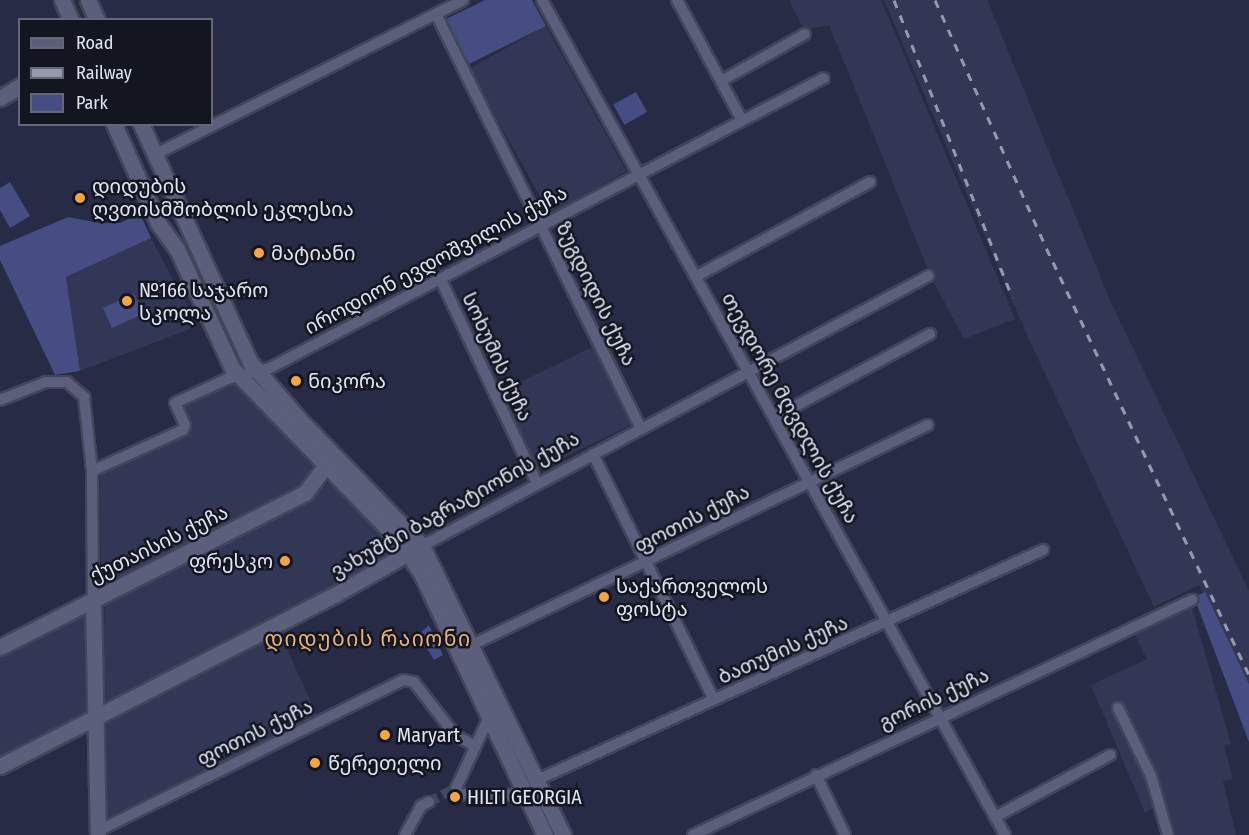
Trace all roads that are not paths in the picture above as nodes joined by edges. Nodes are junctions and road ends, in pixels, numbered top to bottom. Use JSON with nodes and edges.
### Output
{"nodes":[{"id":1,"x":62,"y":0,"type":"edge"},
{"id":2,"x":88,"y":0,"type":"edge"},
{"id":3,"x":463,"y":0,"type":"edge"},
{"id":4,"x":542,"y":0,"type":"edge"},
{"id":5,"x":676,"y":0,"type":"edge"},
{"id":6,"x":436,"y":14,"type":"junction"},
{"id":7,"x":70,"y":18,"type":"edge"},
{"id":8,"x":96,"y":18,"type":"edge"},
{"id":9,"x":805,"y":34,"type":"dead end"},
{"id":10,"x":824,"y":78,"type":"dead end"},
{"id":11,"x":721,"y":81,"type":"junction"},
{"id":12,"x":18,"y":87,"type":"edge"},
{"id":13,"x":0,"y":98,"type":"edge"},
{"id":14,"x":742,"y":120,"type":"junction"},
{"id":15,"x":115,"y":126,"type":"edge"},
{"id":16,"x":142,"y":126,"type":"edge"},
{"id":17,"x":212,"y":126,"type":"edge"},
{"id":18,"x":213,"y":126,"type":"edge"},
{"id":19,"x":154,"y":155,"type":"junction"},
{"id":20,"x":640,"y":174,"type":"junction"},
{"id":21,"x":870,"y":182,"type":"dead end"},
{"id":22,"x":543,"y":224,"type":"junction"},
{"id":23,"x":697,"y":276,"type":"junction"},
{"id":24,"x":928,"y":276,"type":"dead end"},
{"id":25,"x":440,"y":278,"type":"junction"},
{"id":26,"x":930,"y":334,"type":"dead end"},
{"id":27,"x":258,"y":372,"type":"junction"},
{"id":28,"x":749,"y":372,"type":"junction"},
{"id":29,"x":240,"y":376,"type":"junction"},
{"id":30,"x":0,"y":399,"type":"edge"},
{"id":31,"x":775,"y":417,"type":"junction"},
{"id":32,"x":928,"y":425,"type":"dead end"},
{"id":33,"x":641,"y":429,"type":"junction"},
{"id":34,"x":593,"y":454,"type":"junction"},
{"id":35,"x":325,"y":466,"type":"junction"},
{"id":36,"x":92,"y":471,"type":"junction"},
{"id":37,"x":810,"y":480,"type":"junction"},
{"id":38,"x":537,"y":483,"type":"junction"},
{"id":39,"x":416,"y":549,"type":"junction"},
{"id":40,"x":1043,"y":550,"type":"dead end"},
{"id":41,"x":646,"y":563,"type":"junction"},
{"id":42,"x":93,"y":600,"type":"junction"},
{"id":43,"x":1192,"y":600,"type":"dead end"},
{"id":44,"x":888,"y":622,"type":"junction"},
{"id":45,"x":472,"y":645,"type":"junction"},
{"id":46,"x":0,"y":647,"type":"edge"},
{"id":47,"x":714,"y":700,"type":"junction"},
{"id":48,"x":1118,"y":708,"type":"dead end"},
{"id":49,"x":490,"y":715,"type":"junction"},
{"id":50,"x":939,"y":716,"type":"junction"},
{"id":51,"x":94,"y":719,"type":"junction"},
{"id":52,"x":475,"y":746,"type":"junction"},
{"id":53,"x":1110,"y":755,"type":"dead end"},
{"id":54,"x":0,"y":766,"type":"edge"},
{"id":55,"x":816,"y":775,"type":"junction"},
{"id":56,"x":537,"y":780,"type":"junction"},
{"id":57,"x":527,"y":795,"type":"junction"},
{"id":58,"x":431,"y":805,"type":"tunnel mouth"},
{"id":59,"x":995,"y":817,"type":"junction"},
{"id":60,"x":98,"y":833,"type":"edge"},
{"id":61,"x":405,"y":835,"type":"edge"},
{"id":62,"x":545,"y":835,"type":"edge"},
{"id":63,"x":564,"y":835,"type":"edge"},
{"id":64,"x":694,"y":835,"type":"edge"},
{"id":65,"x":845,"y":835,"type":"edge"},
{"id":66,"x":1005,"y":835,"type":"edge"},
{"id":67,"x":1168,"y":835,"type":"edge"}],
"edges":[{"from":1,"to":7,"type":"main road"},
{"from":2,"to":8,"type":"main road"},
{"from":3,"to":6,"type":"street"},
{"from":4,"to":20,"type":"street","name":"თევდორე მღვდლის ქუჩა"},
{"from":5,"to":11,"type":"street"},
{"from":6,"to":18,"type":"street"},
{"from":6,"to":22,"type":"street","name":"ზუგდიდის ქუჩა"},
{"from":9,"to":11,"type":"street"},
{"from":10,"to":14,"type":"street","name":"იროდიონ ევდოშვილის ქუჩა"},
{"from":11,"to":14,"type":"street"},
{"from":12,"to":13,"type":"main road"},
{"from":14,"to":20,"type":"street","name":"იროდიონ ევდოშვილის ქუჩა"},
{"from":15,"to":29,"type":"main road"},
{"from":16,"to":19,"type":"main road"},
{"from":17,"to":19,"type":"street"},
{"from":19,"to":27,"type":"main road"},
{"from":20,"to":22,"type":"street","name":"იროდიონ ევდოშვილის ქუჩა"},
{"from":20,"to":23,"type":"street","name":"თევდორე მღვდლის ქუჩა"},
{"from":21,"to":23,"type":"street"},
{"from":22,"to":25,"type":"street","name":"იროდიონ ევდოშვილის ქუჩა"},
{"from":22,"to":33,"type":"street","name":"ზუგდიდის ქუჩა"},
{"from":23,"to":28,"type":"street","name":"თევდორე მღვდლის ქუჩა"},
{"from":24,"to":28,"type":"street","name":"ვახუშტი ბაგრატიონის ქუჩა"},
{"from":25,"to":27,"type":"street","name":"იროდიონ ევდოშვილის ქუჩა"},
{"from":25,"to":38,"type":"street","name":"სოხუმის ქუჩა"},
{"from":26,"to":31,"type":"street"},
{"from":27,"to":29,"type":"street","name":"იროდიონ ევდოშვილის ქუჩა"},
{"from":27,"to":39,"type":"main road"},
{"from":28,"to":31,"type":"street","name":"თევდორე მღვდლის ქუჩა"},
{"from":28,"to":33,"type":"street","name":"ვახუშტი ბაგრატიონის ქუჩა"},
{"from":29,"to":35,"type":"main road"},
{"from":29,"to":36,"type":"street","name":"იროდიონ ევდოშვილის ქუჩა"},
{"from":30,"to":36,"type":"street"},
{"from":31,"to":37,"type":"street","name":"თევდორე მღვდლის ქუჩა"},
{"from":32,"to":37,"type":"street","name":"ფოთის ქუჩა"},
{"from":33,"to":34,"type":"street","name":"ვახუშტი ბაგრატიონის ქუჩა"},
{"from":34,"to":38,"type":"street","name":"ვახუშტი ბაგრატიონის ქუჩა"},
{"from":34,"to":41,"type":"street"},
{"from":35,"to":39,"type":"main road"},
{"from":35,"to":42,"type":"main road","name":"ქუთაისის ქუჩა"},
{"from":36,"to":42,"type":"street"},
{"from":37,"to":41,"type":"street","name":"ფოთის ქუჩა"},
{"from":37,"to":44,"type":"street","name":"თევდორე მღვდლის ქუჩა"},
{"from":38,"to":39,"type":"street","name":"ვახუშტი ბაგრატიონის ქუჩა"},
{"from":39,"to":45,"type":"main road"},
{"from":39,"to":49,"type":"main road"},
{"from":39,"to":51,"type":"main road","name":"ვახუშტი ბაგრატიონის ქუჩა"},
{"from":40,"to":44,"type":"street","name":"ბათუმის ქუჩა"},
{"from":41,"to":45,"type":"street","name":"ფოთის ქუჩა"},
{"from":41,"to":47,"type":"street"},
{"from":42,"to":46,"type":"main road","name":"ქუთაისის ქუჩა"},
{"from":42,"to":51,"type":"main road"},
{"from":43,"to":50,"type":"street","name":"გორის ქუჩა"},
{"from":44,"to":47,"type":"street","name":"ბათუმის ქუჩა"},
{"from":44,"to":50,"type":"street","name":"თევდორე მღვდლის ქუჩა"},
{"from":45,"to":56,"type":"main road"},
{"from":47,"to":56,"type":"street","name":"ბათუმის ქუჩა"},
{"from":48,"to":67,"type":"street"},
{"from":49,"to":52,"type":"street"},
{"from":49,"to":57,"type":"main road"},
{"from":50,"to":55,"type":"street","name":"გორის ქუჩა"},
{"from":50,"to":59,"type":"street","name":"თევდორე მღვდლის ქუჩა"},
{"from":51,"to":54,"type":"main road","name":"ვახუშტი ბაგრატიონის ქუჩა"},
{"from":51,"to":60,"type":"main road"},
{"from":52,"to":57,"type":"street"},
{"from":52,"to":60,"type":"street","name":"ფოთის ქუჩა"},
{"from":53,"to":59,"type":"street"},
{"from":55,"to":64,"type":"street","name":"გორის ქუჩა"},
{"from":55,"to":65,"type":"street"},
{"from":56,"to":63,"type":"main road"},
{"from":57,"to":62,"type":"main road"},
{"from":58,"to":61,"type":"street"},
{"from":59,"to":66,"type":"street","name":"თევდორე მღვდლის ქუჩა"}]}
